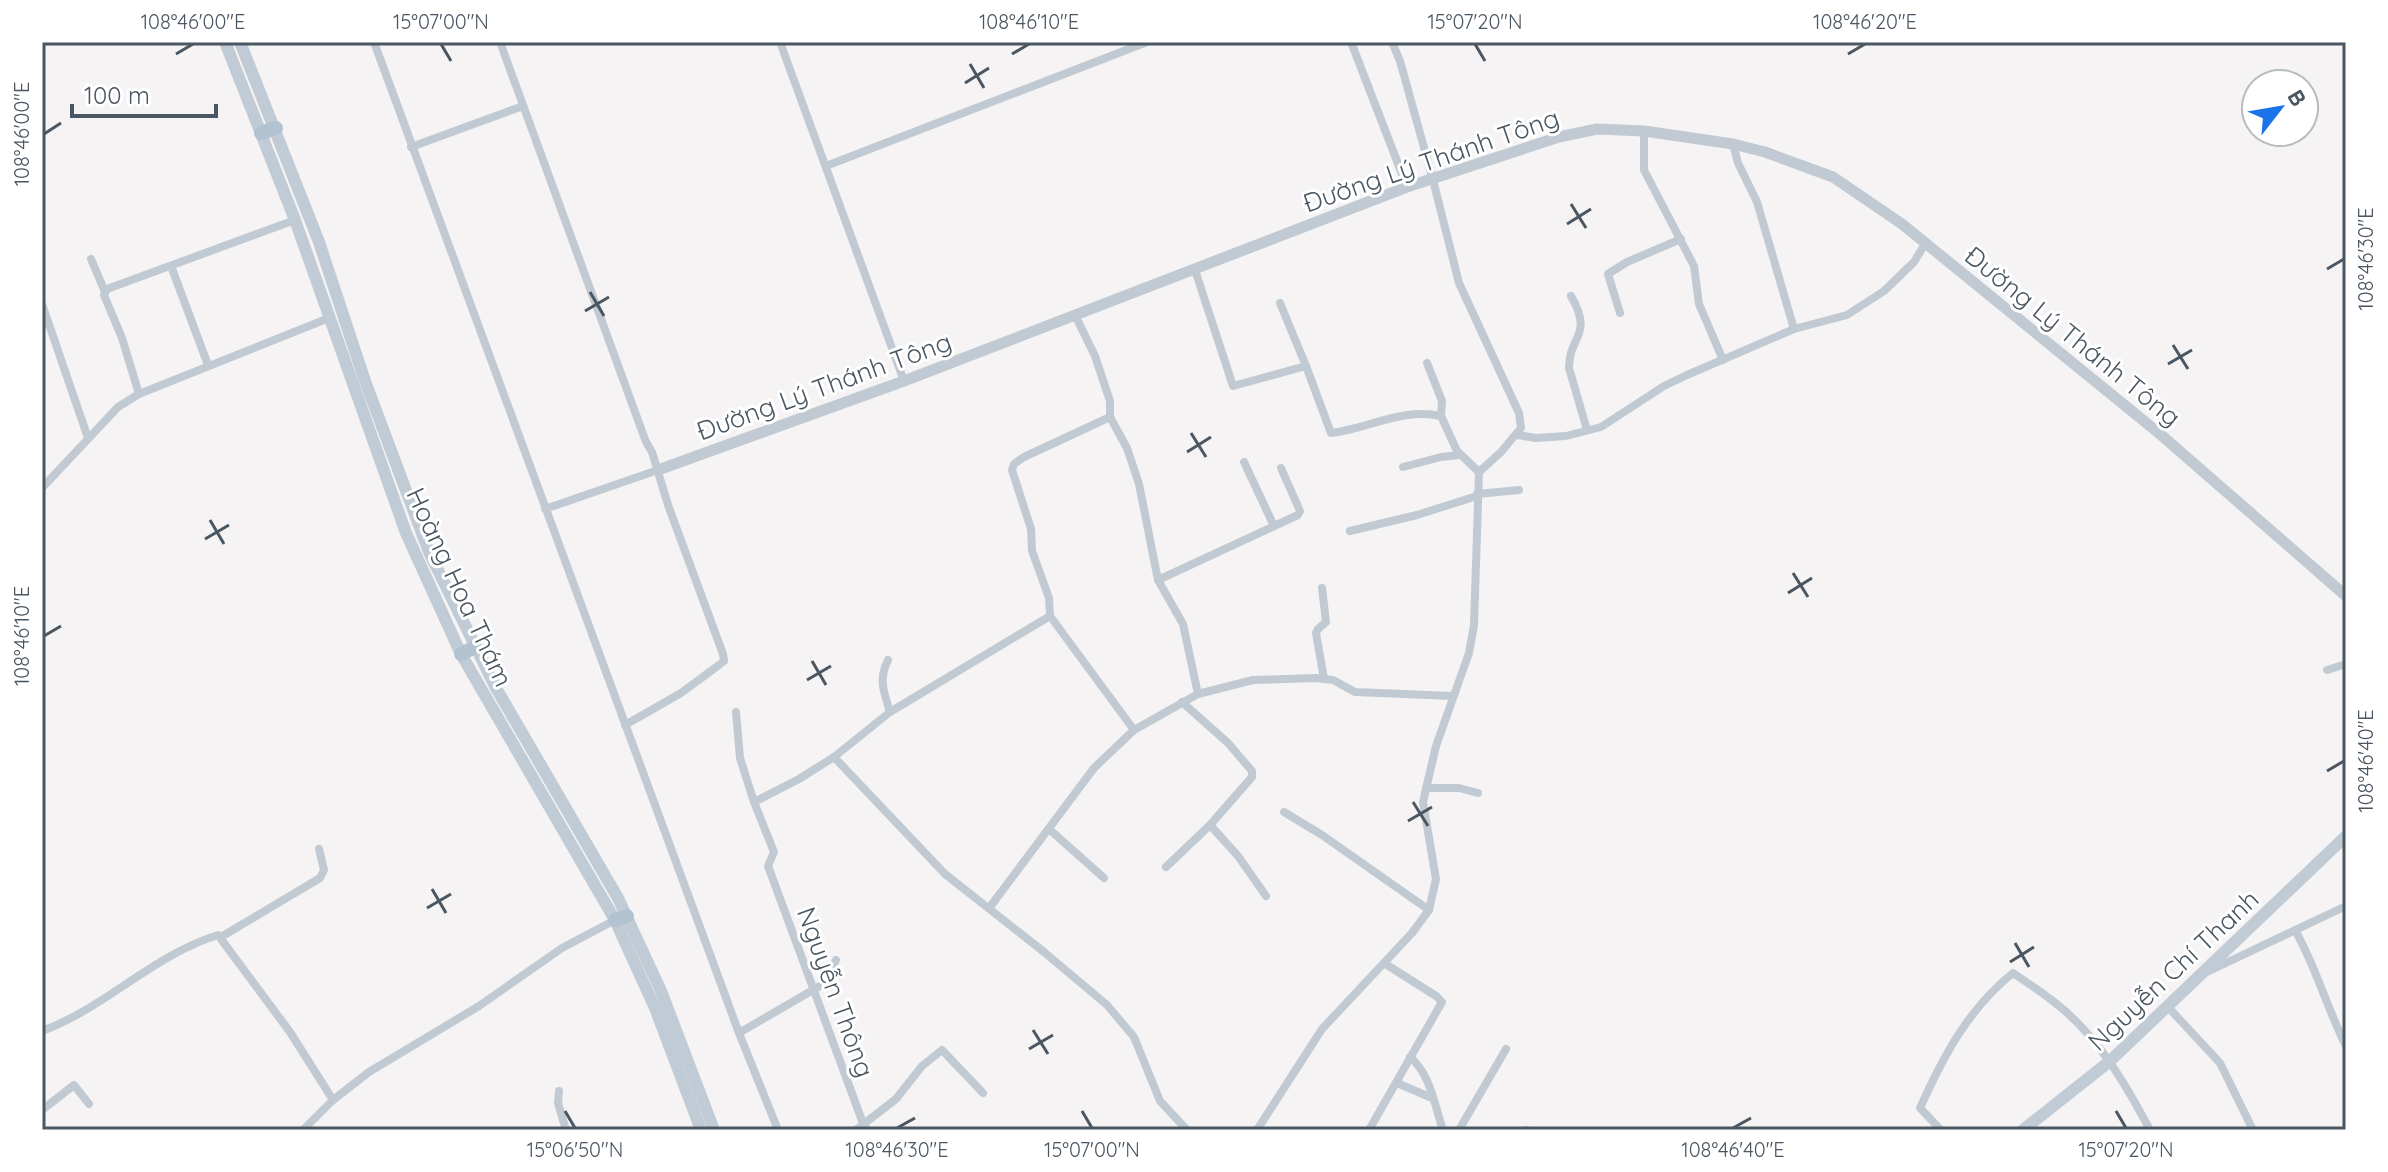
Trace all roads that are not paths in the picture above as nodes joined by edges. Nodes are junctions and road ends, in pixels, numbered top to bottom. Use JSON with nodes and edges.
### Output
{"nodes":[{"id":1,"x":225,"y":42,"type":"edge"},
{"id":2,"x":240,"y":42,"type":"edge"},
{"id":3,"x":374,"y":42,"type":"edge"},
{"id":4,"x":500,"y":42,"type":"edge"},
{"id":5,"x":780,"y":42,"type":"edge"},
{"id":6,"x":1147,"y":42,"type":"edge"},
{"id":7,"x":1351,"y":42,"type":"edge"},
{"id":8,"x":1392,"y":42,"type":"edge"},
{"id":9,"x":523,"y":106,"type":"junction"},
{"id":10,"x":276,"y":128,"type":"junction"},
{"id":11,"x":1644,"y":131,"type":"junction"},
{"id":12,"x":261,"y":133,"type":"junction"},
{"id":13,"x":1733,"y":144,"type":"junction"},
{"id":14,"x":411,"y":147,"type":"junction"},
{"id":15,"x":826,"y":166,"type":"junction"},
{"id":16,"x":1433,"y":180,"type":"junction"},
{"id":17,"x":1407,"y":187,"type":"junction"},
{"id":18,"x":295,"y":220,"type":"junction"},
{"id":19,"x":1681,"y":239,"type":"junction"},
{"id":20,"x":1925,"y":244,"type":"junction"},
{"id":21,"x":91,"y":259,"type":"dead end"},
{"id":22,"x":171,"y":266,"type":"junction"},
{"id":23,"x":1195,"y":270,"type":"junction"},
{"id":24,"x":105,"y":292,"type":"junction"},
{"id":25,"x":1571,"y":296,"type":"dead end"},
{"id":26,"x":1280,"y":303,"type":"dead end"},
{"id":27,"x":42,"y":304,"type":"edge"},
{"id":28,"x":1620,"y":313,"type":"dead end"},
{"id":29,"x":1075,"y":315,"type":"junction"},
{"id":30,"x":329,"y":318,"type":"junction"},
{"id":31,"x":1794,"y":329,"type":"junction"},
{"id":32,"x":1723,"y":360,"type":"junction"},
{"id":33,"x":1427,"y":363,"type":"dead end"},
{"id":34,"x":208,"y":365,"type":"junction"},
{"id":35,"x":1306,"y":366,"type":"junction"},
{"id":36,"x":904,"y":381,"type":"junction"},
{"id":37,"x":139,"y":394,"type":"junction"},
{"id":38,"x":1441,"y":416,"type":"junction"},
{"id":39,"x":1110,"y":417,"type":"junction"},
{"id":40,"x":1587,"y":430,"type":"junction"},
{"id":41,"x":1517,"y":435,"type":"junction"},
{"id":42,"x":88,"y":438,"type":"junction"},
{"id":43,"x":1459,"y":455,"type":"junction"},
{"id":44,"x":1244,"y":462,"type":"dead end"},
{"id":45,"x":1403,"y":467,"type":"dead end"},
{"id":46,"x":1281,"y":468,"type":"dead end"},
{"id":47,"x":658,"y":470,"type":"junction"},
{"id":48,"x":1479,"y":472,"type":"junction"},
{"id":49,"x":42,"y":488,"type":"edge"},
{"id":50,"x":1519,"y":490,"type":"dead end"},
{"id":51,"x":1477,"y":495,"type":"junction"},
{"id":52,"x":545,"y":509,"type":"junction"},
{"id":53,"x":1274,"y":526,"type":"junction"},
{"id":54,"x":1350,"y":531,"type":"dead end"},
{"id":55,"x":1158,"y":580,"type":"junction"},
{"id":56,"x":1322,"y":588,"type":"dead end"},
{"id":57,"x":2346,"y":596,"type":"edge"},
{"id":58,"x":1050,"y":616,"type":"junction"},
{"id":59,"x":468,"y":650,"type":"junction"},
{"id":60,"x":888,"y":660,"type":"dead end"},
{"id":61,"x":2346,"y":664,"type":"edge"},
{"id":62,"x":2327,"y":670,"type":"dead end"},
{"id":63,"x":1324,"y":679,"type":"junction"},
{"id":64,"x":1198,"y":694,"type":"junction"},
{"id":65,"x":1452,"y":696,"type":"junction"},
{"id":66,"x":1182,"y":702,"type":"junction"},
{"id":67,"x":736,"y":712,"type":"dead end"},
{"id":68,"x":890,"y":712,"type":"junction"},
{"id":69,"x":625,"y":725,"type":"junction"},
{"id":70,"x":1134,"y":730,"type":"junction"},
{"id":71,"x":834,"y":757,"type":"junction"},
{"id":72,"x":1426,"y":788,"type":"junction"},
{"id":73,"x":1478,"y":793,"type":"dead end"},
{"id":74,"x":754,"y":802,"type":"junction"},
{"id":75,"x":1284,"y":812,"type":"dead end"},
{"id":76,"x":1210,"y":825,"type":"junction"},
{"id":77,"x":1049,"y":829,"type":"junction"},
{"id":78,"x":2346,"y":836,"type":"edge"},
{"id":79,"x":319,"y":849,"type":"dead end"},
{"id":80,"x":1166,"y":867,"type":"dead end"},
{"id":81,"x":1104,"y":878,"type":"dead end"},
{"id":82,"x":1266,"y":896,"type":"dead end"},
{"id":83,"x":2346,"y":906,"type":"edge"},
{"id":84,"x":990,"y":907,"type":"junction"},
{"id":85,"x":1429,"y":910,"type":"junction"},
{"id":86,"x":621,"y":918,"type":"junction"},
{"id":87,"x":2295,"y":930,"type":"junction"},
{"id":88,"x":221,"y":937,"type":"junction"},
{"id":89,"x":836,"y":960,"type":"dead end"},
{"id":90,"x":1384,"y":963,"type":"junction"},
{"id":91,"x":2204,"y":974,"type":"junction"},
{"id":92,"x":813,"y":991,"type":"junction"},
{"id":93,"x":2168,"y":1007,"type":"junction"},
{"id":94,"x":42,"y":1031,"type":"edge"},
{"id":95,"x":739,"y":1033,"type":"junction"},
{"id":96,"x":2346,"y":1046,"type":"edge"},
{"id":97,"x":1506,"y":1049,"type":"dead end"},
{"id":98,"x":1410,"y":1057,"type":"junction"},
{"id":99,"x":2110,"y":1061,"type":"junction"},
{"id":100,"x":1397,"y":1083,"type":"junction"},
{"id":101,"x":559,"y":1091,"type":"dead end"},
{"id":102,"x":983,"y":1093,"type":"dead end"},
{"id":103,"x":1432,"y":1098,"type":"junction"},
{"id":104,"x":333,"y":1100,"type":"junction"},
{"id":105,"x":89,"y":1104,"type":"dead end"},
{"id":106,"x":42,"y":1110,"type":"edge"},
{"id":107,"x":2252,"y":1128,"type":"edge"},
{"id":108,"x":863,"y":1129,"type":"edge"},
{"id":109,"x":303,"y":1130,"type":"edge"},
{"id":110,"x":566,"y":1130,"type":"edge"},
{"id":111,"x":701,"y":1130,"type":"edge"},
{"id":112,"x":714,"y":1130,"type":"edge"},
{"id":113,"x":778,"y":1130,"type":"edge"},
{"id":114,"x":1187,"y":1130,"type":"edge"},
{"id":115,"x":1257,"y":1130,"type":"edge"},
{"id":116,"x":1369,"y":1130,"type":"edge"},
{"id":117,"x":1443,"y":1130,"type":"edge"},
{"id":118,"x":1459,"y":1130,"type":"edge"},
{"id":119,"x":1941,"y":1130,"type":"edge"},
{"id":120,"x":2023,"y":1130,"type":"edge"},
{"id":121,"x":2150,"y":1130,"type":"edge"}],
"edges":[{"from":1,"to":12,"type":"main road","name":"Hoàng Hoa Thám"},
{"from":2,"to":10,"type":"main road","name":"Hoàng Hoa Thám"},
{"from":3,"to":14,"type":"street"},
{"from":4,"to":9,"type":"street"},
{"from":5,"to":15,"type":"street"},
{"from":6,"to":15,"type":"street"},
{"from":7,"to":17,"type":"street"},
{"from":8,"to":16,"type":"street"},
{"from":9,"to":14,"type":"street"},
{"from":9,"to":47,"type":"street"},
{"from":10,"to":12,"type":"main road"},
{"from":10,"to":59,"type":"main road","name":"Hoàng Hoa Thám"},
{"from":11,"to":13,"type":"street","name":"Đường Lý Thánh Tông"},
{"from":11,"to":16,"type":"street","name":"Đường Lý Thánh Tông"},
{"from":11,"to":19,"type":"street"},
{"from":12,"to":18,"type":"main road","name":"Hoàng Hoa Thám"},
{"from":13,"to":20,"type":"street","name":"Đường Lý Thánh Tông"},
{"from":13,"to":31,"type":"street"},
{"from":14,"to":52,"type":"street"},
{"from":15,"to":36,"type":"street"},
{"from":16,"to":17,"type":"street","name":"Đường Lý Thánh Tông"},
{"from":16,"to":41,"type":"street"},
{"from":17,"to":23,"type":"street","name":"Đường Lý Thánh Tông"},
{"from":18,"to":22,"type":"street"},
{"from":18,"to":30,"type":"main road","name":"Hoàng Hoa Thám"},
{"from":19,"to":28,"type":"street"},
{"from":19,"to":32,"type":"street"},
{"from":20,"to":31,"type":"street"},
{"from":20,"to":57,"type":"street","name":"Đường Lý Thánh Tông"},
{"from":21,"to":24,"type":"street"},
{"from":22,"to":24,"type":"street"},
{"from":22,"to":34,"type":"street"},
{"from":23,"to":29,"type":"street","name":"Đường Lý Thánh Tông"},
{"from":23,"to":35,"type":"street"},
{"from":24,"to":37,"type":"street"},
{"from":25,"to":40,"type":"street"},
{"from":26,"to":35,"type":"street"},
{"from":27,"to":42,"type":"street"},
{"from":29,"to":36,"type":"street","name":"Đường Lý Thánh Tông"},
{"from":29,"to":39,"type":"street"},
{"from":30,"to":34,"type":"street"},
{"from":30,"to":59,"type":"main road","name":"Hoàng Hoa Thám"},
{"from":31,"to":32,"type":"street"},
{"from":32,"to":40,"type":"street"},
{"from":33,"to":38,"type":"street"},
{"from":34,"to":37,"type":"street"},
{"from":35,"to":38,"type":"street"},
{"from":36,"to":47,"type":"street","name":"Đường Lý Thánh Tông"},
{"from":37,"to":42,"type":"street"},
{"from":38,"to":43,"type":"street"},
{"from":39,"to":55,"type":"street"},
{"from":39,"to":58,"type":"street"},
{"from":40,"to":41,"type":"street"},
{"from":41,"to":48,"type":"street"},
{"from":42,"to":49,"type":"street"},
{"from":43,"to":45,"type":"street"},
{"from":43,"to":48,"type":"street"},
{"from":44,"to":53,"type":"street"},
{"from":46,"to":53,"type":"street"},
{"from":47,"to":52,"type":"street"},
{"from":47,"to":69,"type":"street"},
{"from":48,"to":51,"type":"street"},
{"from":50,"to":51,"type":"street"},
{"from":51,"to":54,"type":"street"},
{"from":51,"to":65,"type":"street"},
{"from":52,"to":69,"type":"street"},
{"from":53,"to":55,"type":"street"},
{"from":55,"to":64,"type":"street"},
{"from":56,"to":63,"type":"street"},
{"from":58,"to":68,"type":"street"},
{"from":58,"to":70,"type":"street"},
{"from":59,"to":86,"type":"main road","name":"Hoàng Hoa Thám"},
{"from":60,"to":68,"type":"street"},
{"from":61,"to":62,"type":"street"},
{"from":63,"to":64,"type":"street"},
{"from":63,"to":65,"type":"street"},
{"from":64,"to":66,"type":"street"},
{"from":65,"to":72,"type":"street"},
{"from":66,"to":70,"type":"street"},
{"from":66,"to":76,"type":"street"},
{"from":67,"to":74,"type":"street","name":"Nguyễn Thông"},
{"from":68,"to":71,"type":"street"},
{"from":69,"to":95,"type":"street"},
{"from":70,"to":77,"type":"street"},
{"from":71,"to":74,"type":"street"},
{"from":71,"to":84,"type":"street"},
{"from":72,"to":73,"type":"street"},
{"from":72,"to":85,"type":"street"},
{"from":74,"to":92,"type":"street","name":"Nguyễn Thông"},
{"from":75,"to":85,"type":"street"},
{"from":76,"to":80,"type":"street"},
{"from":76,"to":82,"type":"street"},
{"from":77,"to":81,"type":"street"},
{"from":77,"to":84,"type":"street"},
{"from":78,"to":91,"type":"main road","name":"Nguyễn Chí Thanh"},
{"from":79,"to":88,"type":"street"},
{"from":83,"to":87,"type":"street"},
{"from":84,"to":114,"type":"street"},
{"from":85,"to":90,"type":"street"},
{"from":86,"to":104,"type":"street"},
{"from":86,"to":111,"type":"main road","name":"Hoàng Hoa Thám"},
{"from":86,"to":112,"type":"main road","name":"Hoàng Hoa Thám"},
{"from":87,"to":91,"type":"street"},
{"from":87,"to":96,"type":"street"},
{"from":88,"to":94,"type":"street"},
{"from":88,"to":104,"type":"street"},
{"from":89,"to":92,"type":"street"},
{"from":90,"to":98,"type":"street"},
{"from":90,"to":115,"type":"street"},
{"from":91,"to":93,"type":"main road","name":"Nguyễn Chí Thanh"},
{"from":92,"to":95,"type":"street"},
{"from":92,"to":108,"type":"street","name":"Nguyễn Thông"},
{"from":93,"to":99,"type":"main road","name":"Nguyễn Chí Thanh"},
{"from":93,"to":107,"type":"street"},
{"from":95,"to":113,"type":"street"},
{"from":97,"to":118,"type":"street"},
{"from":98,"to":100,"type":"street"},
{"from":98,"to":103,"type":"street"},
{"from":99,"to":119,"type":"street"},
{"from":99,"to":120,"type":"main road","name":"Nguyễn Chí Thanh"},
{"from":99,"to":121,"type":"street"},
{"from":100,"to":103,"type":"street"},
{"from":100,"to":116,"type":"street"},
{"from":101,"to":110,"type":"street"},
{"from":102,"to":108,"type":"street"},
{"from":103,"to":117,"type":"street"},
{"from":104,"to":109,"type":"street"},
{"from":105,"to":106,"type":"street"}]}
